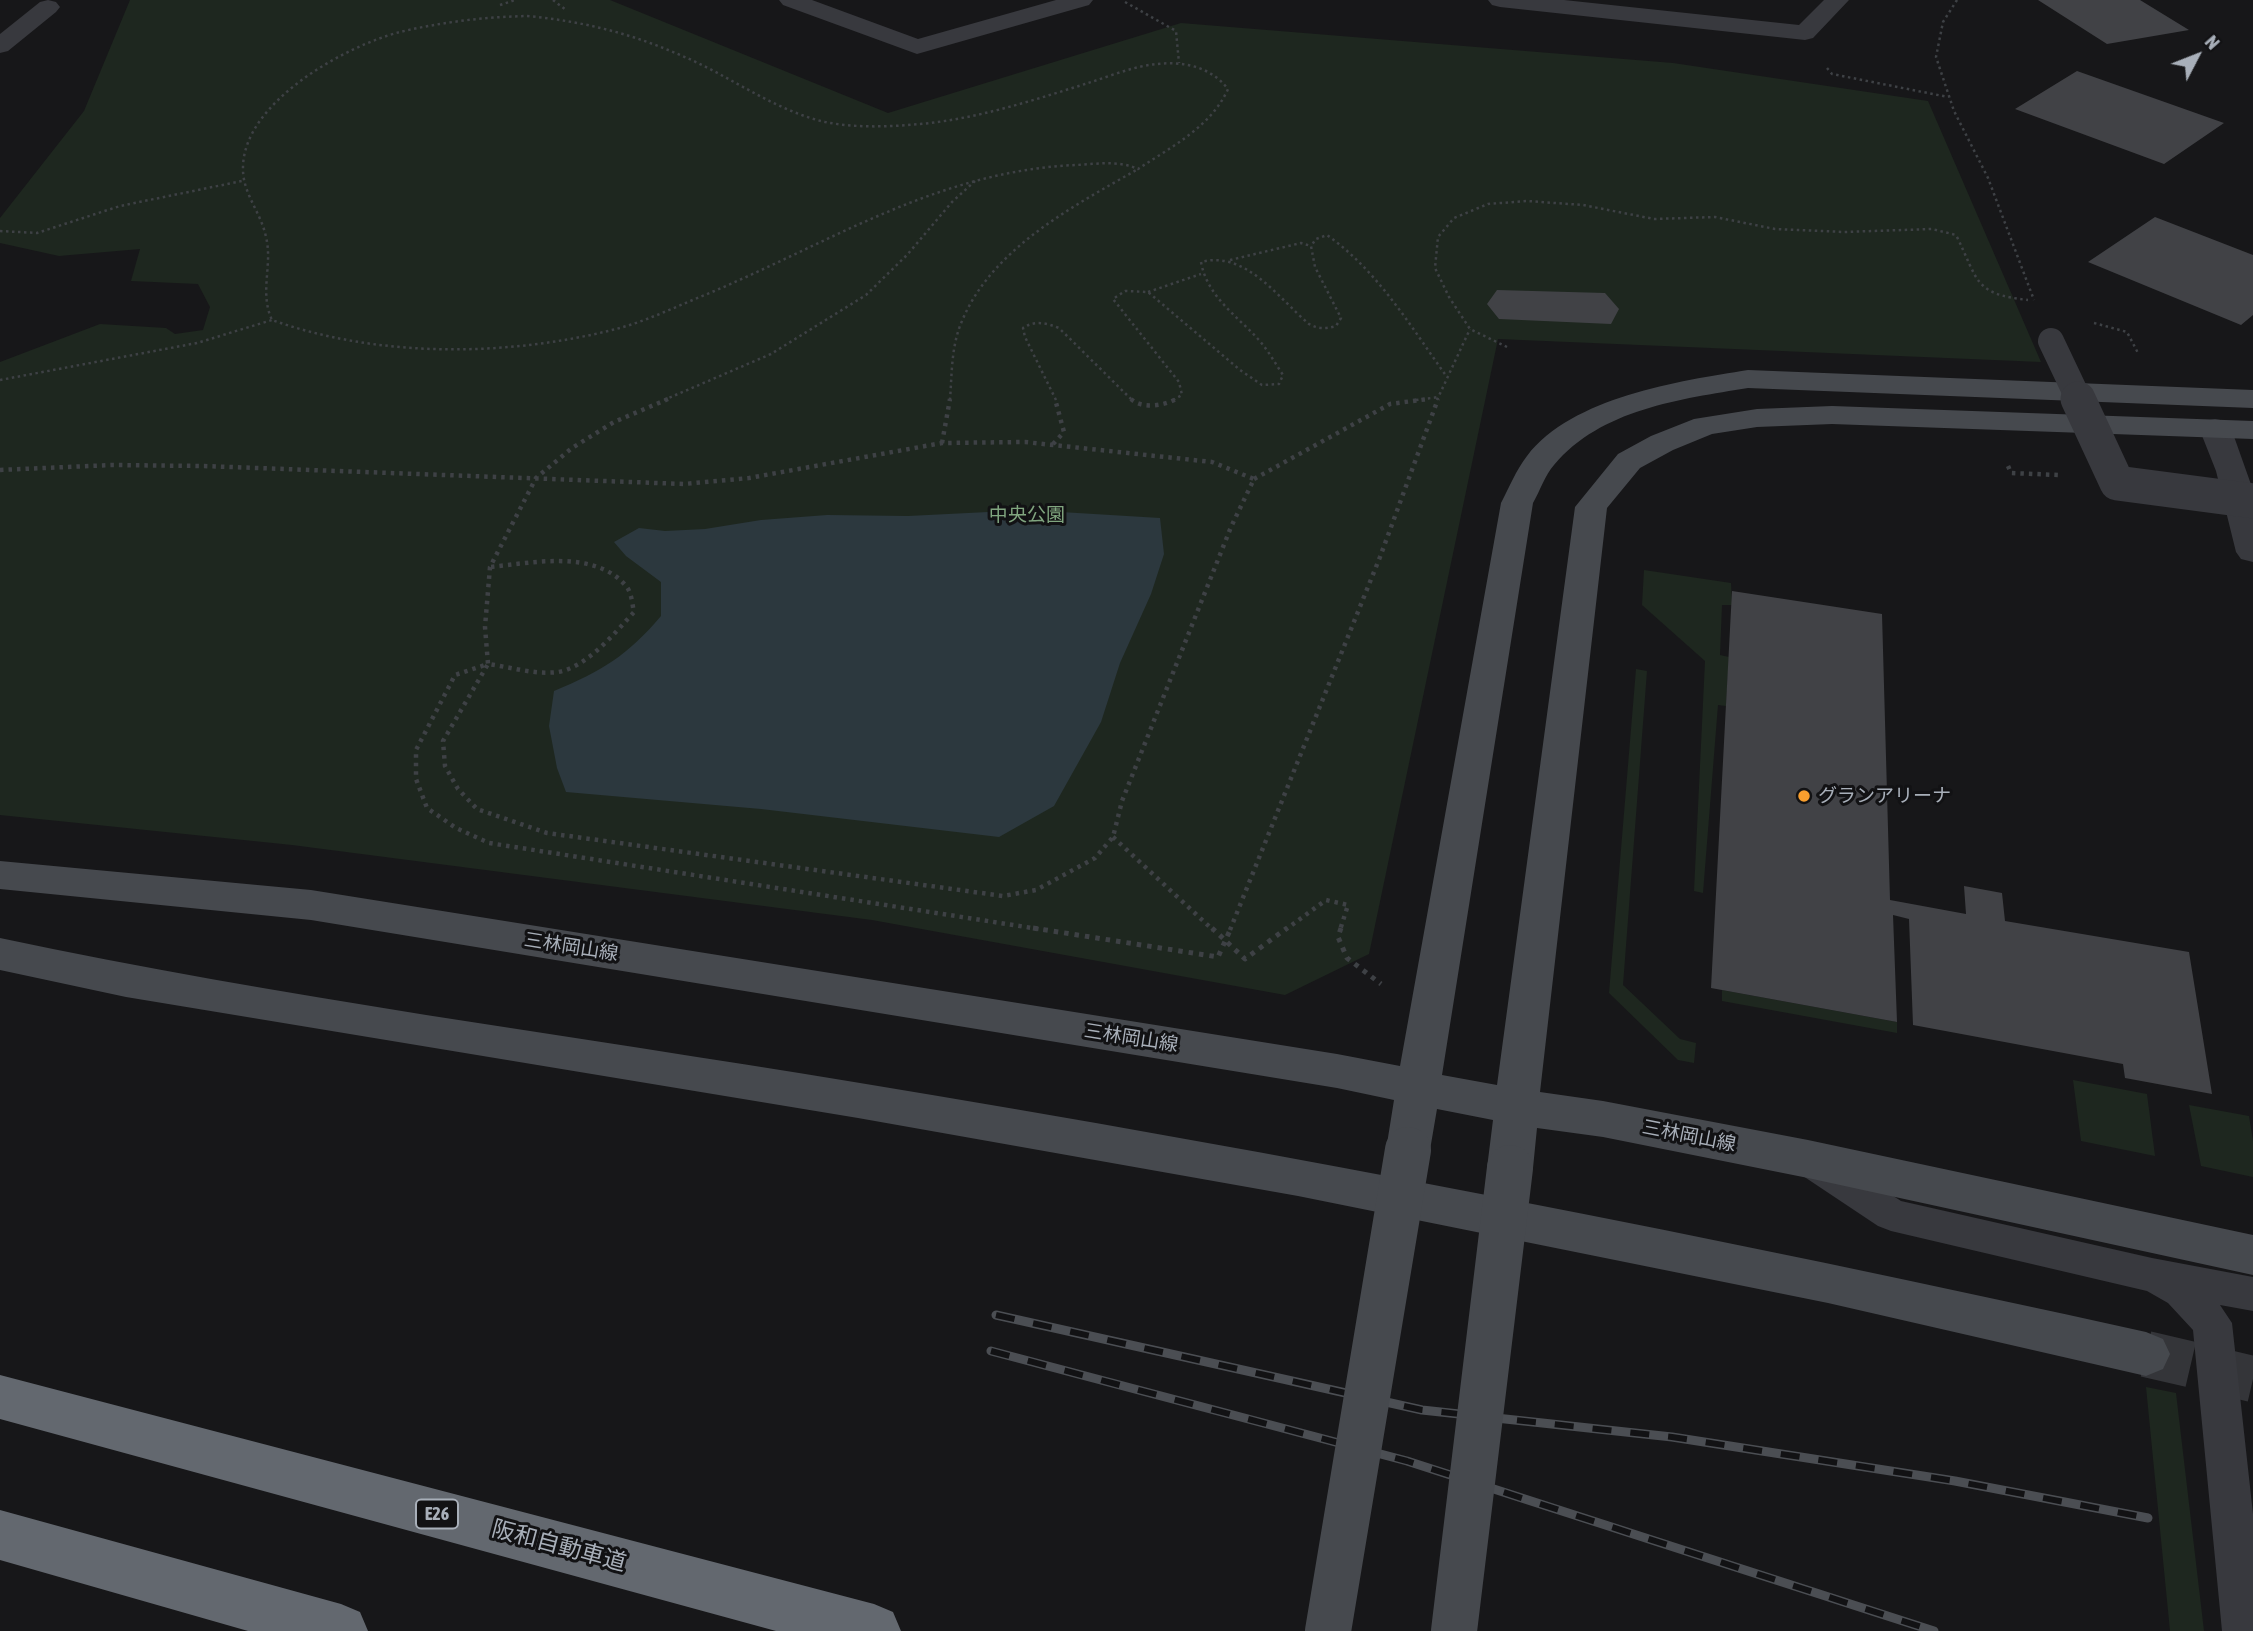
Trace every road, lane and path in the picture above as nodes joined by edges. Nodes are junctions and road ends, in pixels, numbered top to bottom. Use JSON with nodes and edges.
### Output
{"nodes":[{"id":1,"x":515,"y":0,"type":"edge"},
{"id":2,"x":552,"y":0,"type":"edge"},
{"id":3,"x":791,"y":0,"type":"edge"},
{"id":4,"x":1081,"y":0,"type":"edge"},
{"id":5,"x":1121,"y":0,"type":"edge"},
{"id":6,"x":1500,"y":0,"type":"edge"},
{"id":7,"x":1837,"y":0,"type":"edge"},
{"id":8,"x":1957,"y":0,"type":"edge"},
{"id":9,"x":518,"y":6,"type":"dead end"},
{"id":10,"x":48,"y":7,"type":"dead end"},
{"id":11,"x":554,"y":8,"type":"dead end"},
{"id":12,"x":442,"y":18,"type":"dead end"},
{"id":13,"x":615,"y":25,"type":"dead end"},
{"id":14,"x":0,"y":46,"type":"edge"},
{"id":15,"x":1178,"y":63,"type":"junction"},
{"id":16,"x":1825,"y":66,"type":"dead end"},
{"id":17,"x":1948,"y":97,"type":"junction"},
{"id":18,"x":1138,"y":169,"type":"junction"},
{"id":19,"x":976,"y":180,"type":"junction"},
{"id":20,"x":242,"y":181,"type":"junction"},
{"id":21,"x":0,"y":231,"type":"edge"},
{"id":22,"x":1311,"y":246,"type":"junction"},
{"id":23,"x":1230,"y":261,"type":"junction"},
{"id":24,"x":1201,"y":274,"type":"junction"},
{"id":25,"x":1148,"y":292,"type":"junction"},
{"id":26,"x":2034,"y":301,"type":"junction"},
{"id":27,"x":272,"y":320,"type":"junction"},
{"id":28,"x":1471,"y":329,"type":"junction"},
{"id":29,"x":2051,"y":341,"type":"joint"},
{"id":30,"x":1507,"y":348,"type":"dead end"},
{"id":31,"x":1448,"y":378,"type":"junction"},
{"id":32,"x":0,"y":380,"type":"edge"},
{"id":33,"x":1439,"y":397,"type":"junction"},
{"id":34,"x":2253,"y":399,"type":"edge"},
{"id":35,"x":2215,"y":428,"type":"junction"},
{"id":36,"x":2253,"y":430,"type":"edge"},
{"id":37,"x":942,"y":443,"type":"junction"},
{"id":38,"x":1053,"y":444,"type":"junction"},
{"id":39,"x":0,"y":470,"type":"edge"},
{"id":40,"x":536,"y":478,"type":"junction"},
{"id":41,"x":1254,"y":479,"type":"junction"},
{"id":42,"x":2253,"y":501,"type":"edge"},
{"id":43,"x":2253,"y":552,"type":"edge"},
{"id":44,"x":490,"y":567,"type":"junction"},
{"id":45,"x":488,"y":664,"type":"junction"},
{"id":46,"x":1113,"y":837,"type":"junction"},
{"id":47,"x":0,"y":875,"type":"edge"},
{"id":48,"x":1224,"y":939,"type":"junction"},
{"id":49,"x":0,"y":954,"type":"edge"},
{"id":50,"x":1381,"y":984,"type":"dead end"},
{"id":51,"x":1420,"y":1086,"type":"junction"},
{"id":52,"x":1516,"y":1107,"type":"junction"},
{"id":53,"x":1808,"y":1159,"type":"junction"},
{"id":54,"x":2253,"y":1255,"type":"edge"},
{"id":55,"x":2152,"y":1275,"type":"junction"},
{"id":56,"x":2253,"y":1294,"type":"edge"},
{"id":57,"x":2146,"y":1354,"type":"tunnel mouth"},
{"id":58,"x":0,"y":1396,"type":"edge"},
{"id":59,"x":0,"y":1535,"type":"edge"},
{"id":60,"x":341,"y":1631,"type":"edge"},
{"id":61,"x":874,"y":1631,"type":"edge"},
{"id":62,"x":1328,"y":1631,"type":"edge"},
{"id":63,"x":1454,"y":1631,"type":"edge"},
{"id":64,"x":2244,"y":1631,"type":"edge"}],
"edges":[{"from":1,"to":9,"type":"path"},
{"from":2,"to":11,"type":"path"},
{"from":3,"to":4,"type":"street"},
{"from":5,"to":15,"type":"path"},
{"from":6,"to":7,"type":"street"},
{"from":8,"to":17,"type":"path"},
{"from":10,"to":14,"type":"street"},
{"from":12,"to":20,"type":"path"},
{"from":13,"to":15,"type":"path"},
{"from":15,"to":18,"type":"path"},
{"from":16,"to":17,"type":"path"},
{"from":17,"to":26,"type":"path"},
{"from":18,"to":19,"type":"path"},
{"from":18,"to":37,"type":"path"},
{"from":19,"to":27,"type":"path"},
{"from":19,"to":40,"type":"path"},
{"from":20,"to":21,"type":"path"},
{"from":20,"to":27,"type":"path"},
{"from":22,"to":23,"type":"path"},
{"from":22,"to":23,"type":"path"},
{"from":22,"to":31,"type":"path"},
{"from":23,"to":24,"type":"path"},
{"from":24,"to":25,"type":"path"},
{"from":24,"to":25,"type":"path"},
{"from":25,"to":38,"type":"path"},
{"from":26,"to":28,"type":"path"},
{"from":26,"to":29,"type":"path"},
{"from":27,"to":32,"type":"path"},
{"from":28,"to":30,"type":"path"},
{"from":28,"to":31,"type":"path"},
{"from":29,"to":42,"type":"street","bridge":true},
{"from":31,"to":33,"type":"path"},
{"from":33,"to":41,"type":"path"},
{"from":33,"to":48,"type":"path"},
{"from":34,"to":51,"type":"street"},
{"from":35,"to":36,"type":"street"},
{"from":35,"to":43,"type":"street"},
{"from":35,"to":52,"type":"street"},
{"from":37,"to":38,"type":"path"},
{"from":37,"to":40,"type":"path"},
{"from":38,"to":41,"type":"path"},
{"from":39,"to":40,"type":"path"},
{"from":40,"to":44,"type":"path"},
{"from":41,"to":46,"type":"path"},
{"from":44,"to":45,"type":"path"},
{"from":44,"to":45,"type":"path"},
{"from":45,"to":46,"type":"path"},
{"from":45,"to":48,"type":"path"},
{"from":46,"to":48,"type":"path"},
{"from":47,"to":51,"type":"street","name":"三林岡山線"},
{"from":48,"to":50,"type":"path"},
{"from":49,"to":57,"type":"street"},
{"from":51,"to":52,"type":"street","name":"三林岡山線"},
{"from":51,"to":62,"type":"street","bridge":true},
{"from":52,"to":53,"type":"street","name":"三林岡山線"},
{"from":52,"to":63,"type":"street","bridge":true},
{"from":53,"to":54,"type":"street","name":"三林岡山線"},
{"from":53,"to":55,"type":"lane"},
{"from":55,"to":56,"type":"lane"},
{"from":55,"to":64,"type":"lane"},
{"from":58,"to":61,"type":"highway","name":"阪和自動車道","number":"E26"},
{"from":59,"to":60,"type":"highway"}]}
